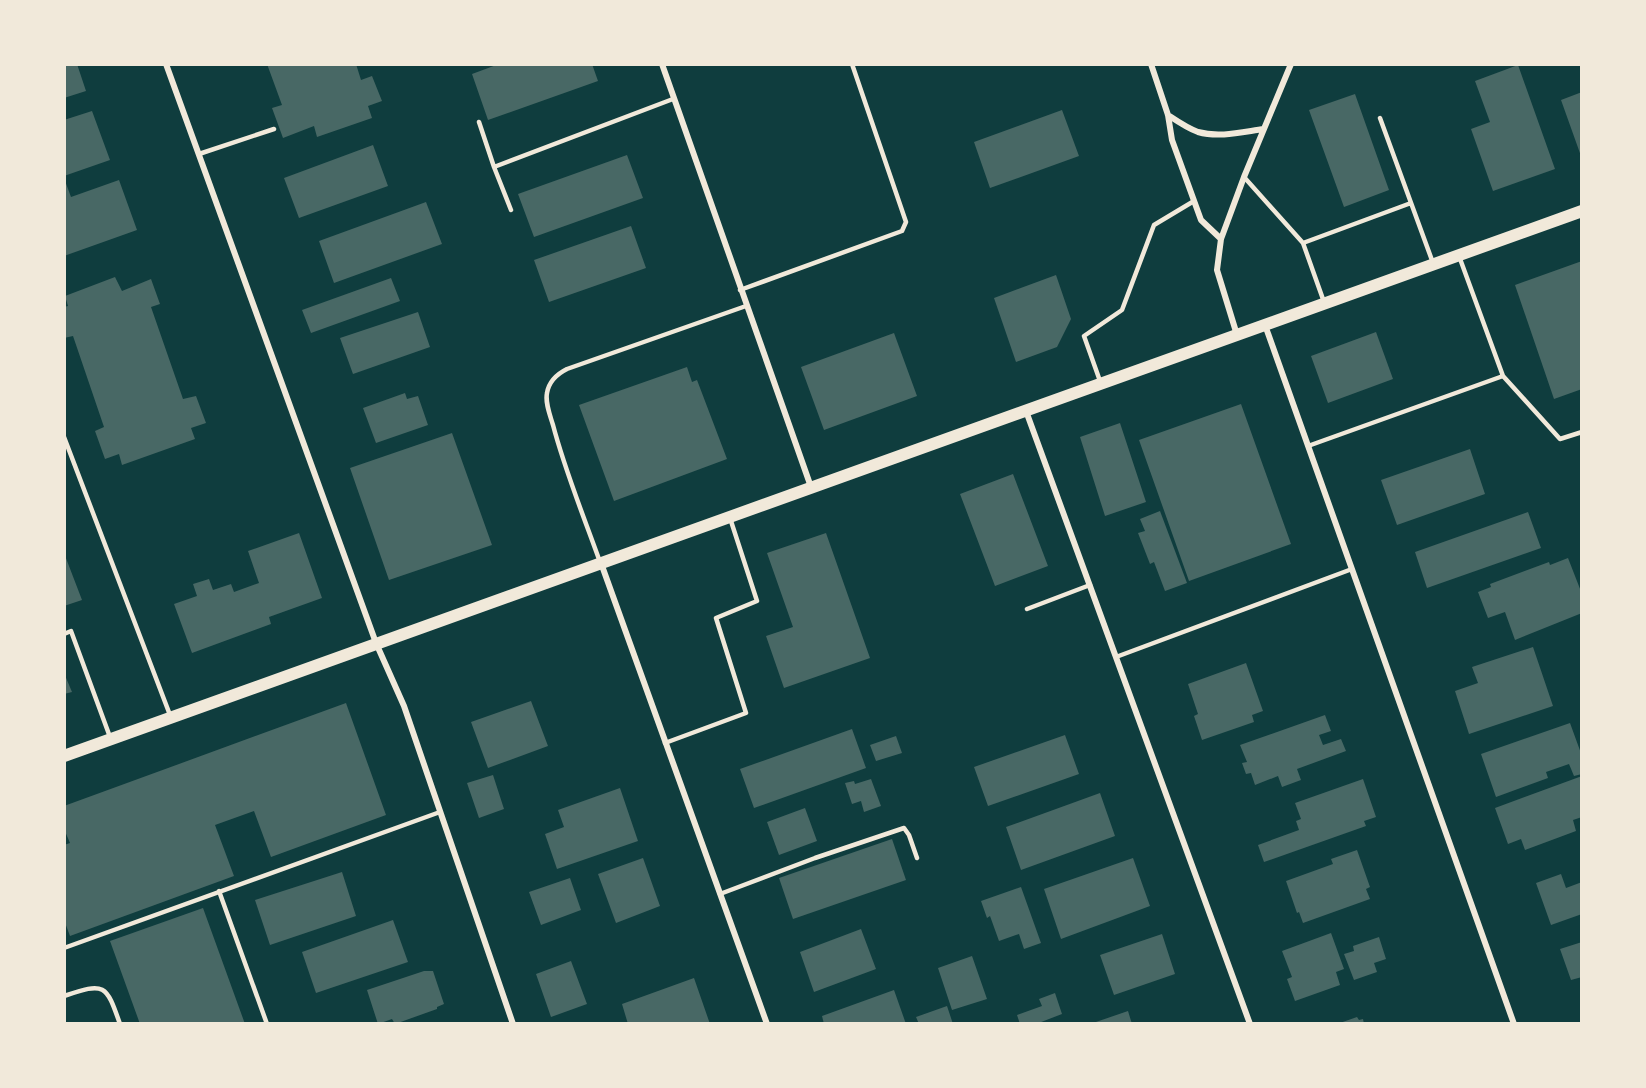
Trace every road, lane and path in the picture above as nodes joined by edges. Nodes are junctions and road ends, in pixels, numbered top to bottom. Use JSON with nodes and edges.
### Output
{"nodes":[{"id":1,"x":662,"y":64,"type":"edge"},
{"id":2,"x":852,"y":64,"type":"edge"},
{"id":3,"x":1151,"y":64,"type":"edge"},
{"id":4,"x":1292,"y":64,"type":"edge"},
{"id":5,"x":168,"y":65,"type":"edge"},
{"id":6,"x":674,"y":99,"type":"junction"},
{"id":7,"x":1168,"y":116,"type":"junction"},
{"id":8,"x":1380,"y":118,"type":"dead end"},
{"id":9,"x":479,"y":122,"type":"dead end"},
{"id":10,"x":274,"y":129,"type":"dead end"},
{"id":11,"x":1264,"y":129,"type":"junction"},
{"id":12,"x":199,"y":154,"type":"junction"},
{"id":13,"x":494,"y":167,"type":"junction"},
{"id":14,"x":1244,"y":177,"type":"junction"},
{"id":15,"x":1194,"y":201,"type":"junction"},
{"id":16,"x":1411,"y":202,"type":"junction"},
{"id":17,"x":511,"y":210,"type":"dead end"},
{"id":18,"x":1581,"y":211,"type":"edge"},
{"id":19,"x":1221,"y":239,"type":"junction"},
{"id":20,"x":1304,"y":243,"type":"junction"},
{"id":21,"x":1460,"y":256,"type":"junction"},
{"id":22,"x":1434,"y":265,"type":"junction"},
{"id":23,"x":740,"y":291,"type":"junction"},
{"id":24,"x":1325,"y":304,"type":"junction"},
{"id":25,"x":746,"y":306,"type":"junction"},
{"id":26,"x":1265,"y":325,"type":"junction"},
{"id":27,"x":1238,"y":335,"type":"junction"},
{"id":28,"x":1503,"y":376,"type":"junction"},
{"id":29,"x":1101,"y":384,"type":"junction"},
{"id":30,"x":1026,"y":411,"type":"junction"},
{"id":31,"x":1581,"y":432,"type":"edge"},
{"id":32,"x":64,"y":437,"type":"edge"},
{"id":33,"x":1308,"y":446,"type":"junction"},
{"id":34,"x":811,"y":487,"type":"junction"},
{"id":35,"x":729,"y":516,"type":"junction"},
{"id":36,"x":600,"y":562,"type":"junction"},
{"id":37,"x":1352,"y":569,"type":"junction"},
{"id":38,"x":1090,"y":585,"type":"junction"},
{"id":39,"x":1027,"y":609,"type":"dead end"},
{"id":40,"x":64,"y":634,"type":"edge"},
{"id":41,"x":375,"y":643,"type":"junction"},
{"id":42,"x":1116,"y":657,"type":"junction"},
{"id":43,"x":171,"y":717,"type":"junction"},
{"id":44,"x":111,"y":740,"type":"junction"},
{"id":45,"x":665,"y":743,"type":"junction"},
{"id":46,"x":64,"y":756,"type":"edge"},
{"id":47,"x":440,"y":812,"type":"junction"},
{"id":48,"x":916,"y":858,"type":"dead end"},
{"id":49,"x":219,"y":891,"type":"junction"},
{"id":50,"x":720,"y":894,"type":"junction"},
{"id":51,"x":64,"y":948,"type":"edge"},
{"id":52,"x":64,"y":996,"type":"edge"},
{"id":53,"x":120,"y":1023,"type":"edge"},
{"id":54,"x":267,"y":1023,"type":"edge"},
{"id":55,"x":513,"y":1023,"type":"edge"},
{"id":56,"x":767,"y":1023,"type":"edge"},
{"id":57,"x":1250,"y":1023,"type":"edge"},
{"id":58,"x":1515,"y":1023,"type":"edge"}],
"edges":[{"from":1,"to":6,"type":"street"},
{"from":2,"to":23,"type":"lane"},
{"from":3,"to":7,"type":"street"},
{"from":4,"to":11,"type":"street"},
{"from":5,"to":12,"type":"street"},
{"from":6,"to":13,"type":"lane"},
{"from":6,"to":23,"type":"street"},
{"from":7,"to":11,"type":"street"},
{"from":7,"to":15,"type":"street"},
{"from":8,"to":16,"type":"lane"},
{"from":9,"to":13,"type":"lane"},
{"from":10,"to":12,"type":"lane"},
{"from":11,"to":14,"type":"street"},
{"from":12,"to":41,"type":"street"},
{"from":13,"to":17,"type":"lane"},
{"from":14,"to":19,"type":"street"},
{"from":14,"to":20,"type":"lane"},
{"from":15,"to":19,"type":"street"},
{"from":15,"to":29,"type":"lane"},
{"from":16,"to":20,"type":"lane"},
{"from":16,"to":22,"type":"lane"},
{"from":18,"to":21,"type":"main road"},
{"from":19,"to":27,"type":"street"},
{"from":20,"to":24,"type":"lane"},
{"from":21,"to":22,"type":"main road"},
{"from":21,"to":28,"type":"lane"},
{"from":22,"to":24,"type":"main road"},
{"from":23,"to":25,"type":"street"},
{"from":24,"to":26,"type":"main road"},
{"from":25,"to":34,"type":"street"},
{"from":25,"to":36,"type":"lane"},
{"from":26,"to":27,"type":"main road"},
{"from":26,"to":33,"type":"street"},
{"from":27,"to":29,"type":"main road"},
{"from":28,"to":31,"type":"lane"},
{"from":28,"to":33,"type":"lane"},
{"from":29,"to":30,"type":"main road"},
{"from":30,"to":34,"type":"main road"},
{"from":30,"to":38,"type":"street"},
{"from":32,"to":43,"type":"lane"},
{"from":33,"to":37,"type":"street"},
{"from":34,"to":35,"type":"main road"},
{"from":35,"to":36,"type":"main road"},
{"from":35,"to":45,"type":"lane"},
{"from":36,"to":41,"type":"main road"},
{"from":36,"to":45,"type":"street"},
{"from":37,"to":42,"type":"lane"},
{"from":37,"to":58,"type":"street"},
{"from":38,"to":39,"type":"lane"},
{"from":38,"to":42,"type":"street"},
{"from":40,"to":44,"type":"lane"},
{"from":41,"to":43,"type":"main road"},
{"from":41,"to":47,"type":"street"},
{"from":42,"to":57,"type":"street"},
{"from":43,"to":44,"type":"main road"},
{"from":44,"to":46,"type":"main road"},
{"from":45,"to":50,"type":"street"},
{"from":47,"to":49,"type":"lane"},
{"from":47,"to":55,"type":"street"},
{"from":48,"to":50,"type":"lane"},
{"from":49,"to":51,"type":"lane"},
{"from":49,"to":54,"type":"lane"},
{"from":50,"to":56,"type":"street"},
{"from":52,"to":53,"type":"lane"}]}
